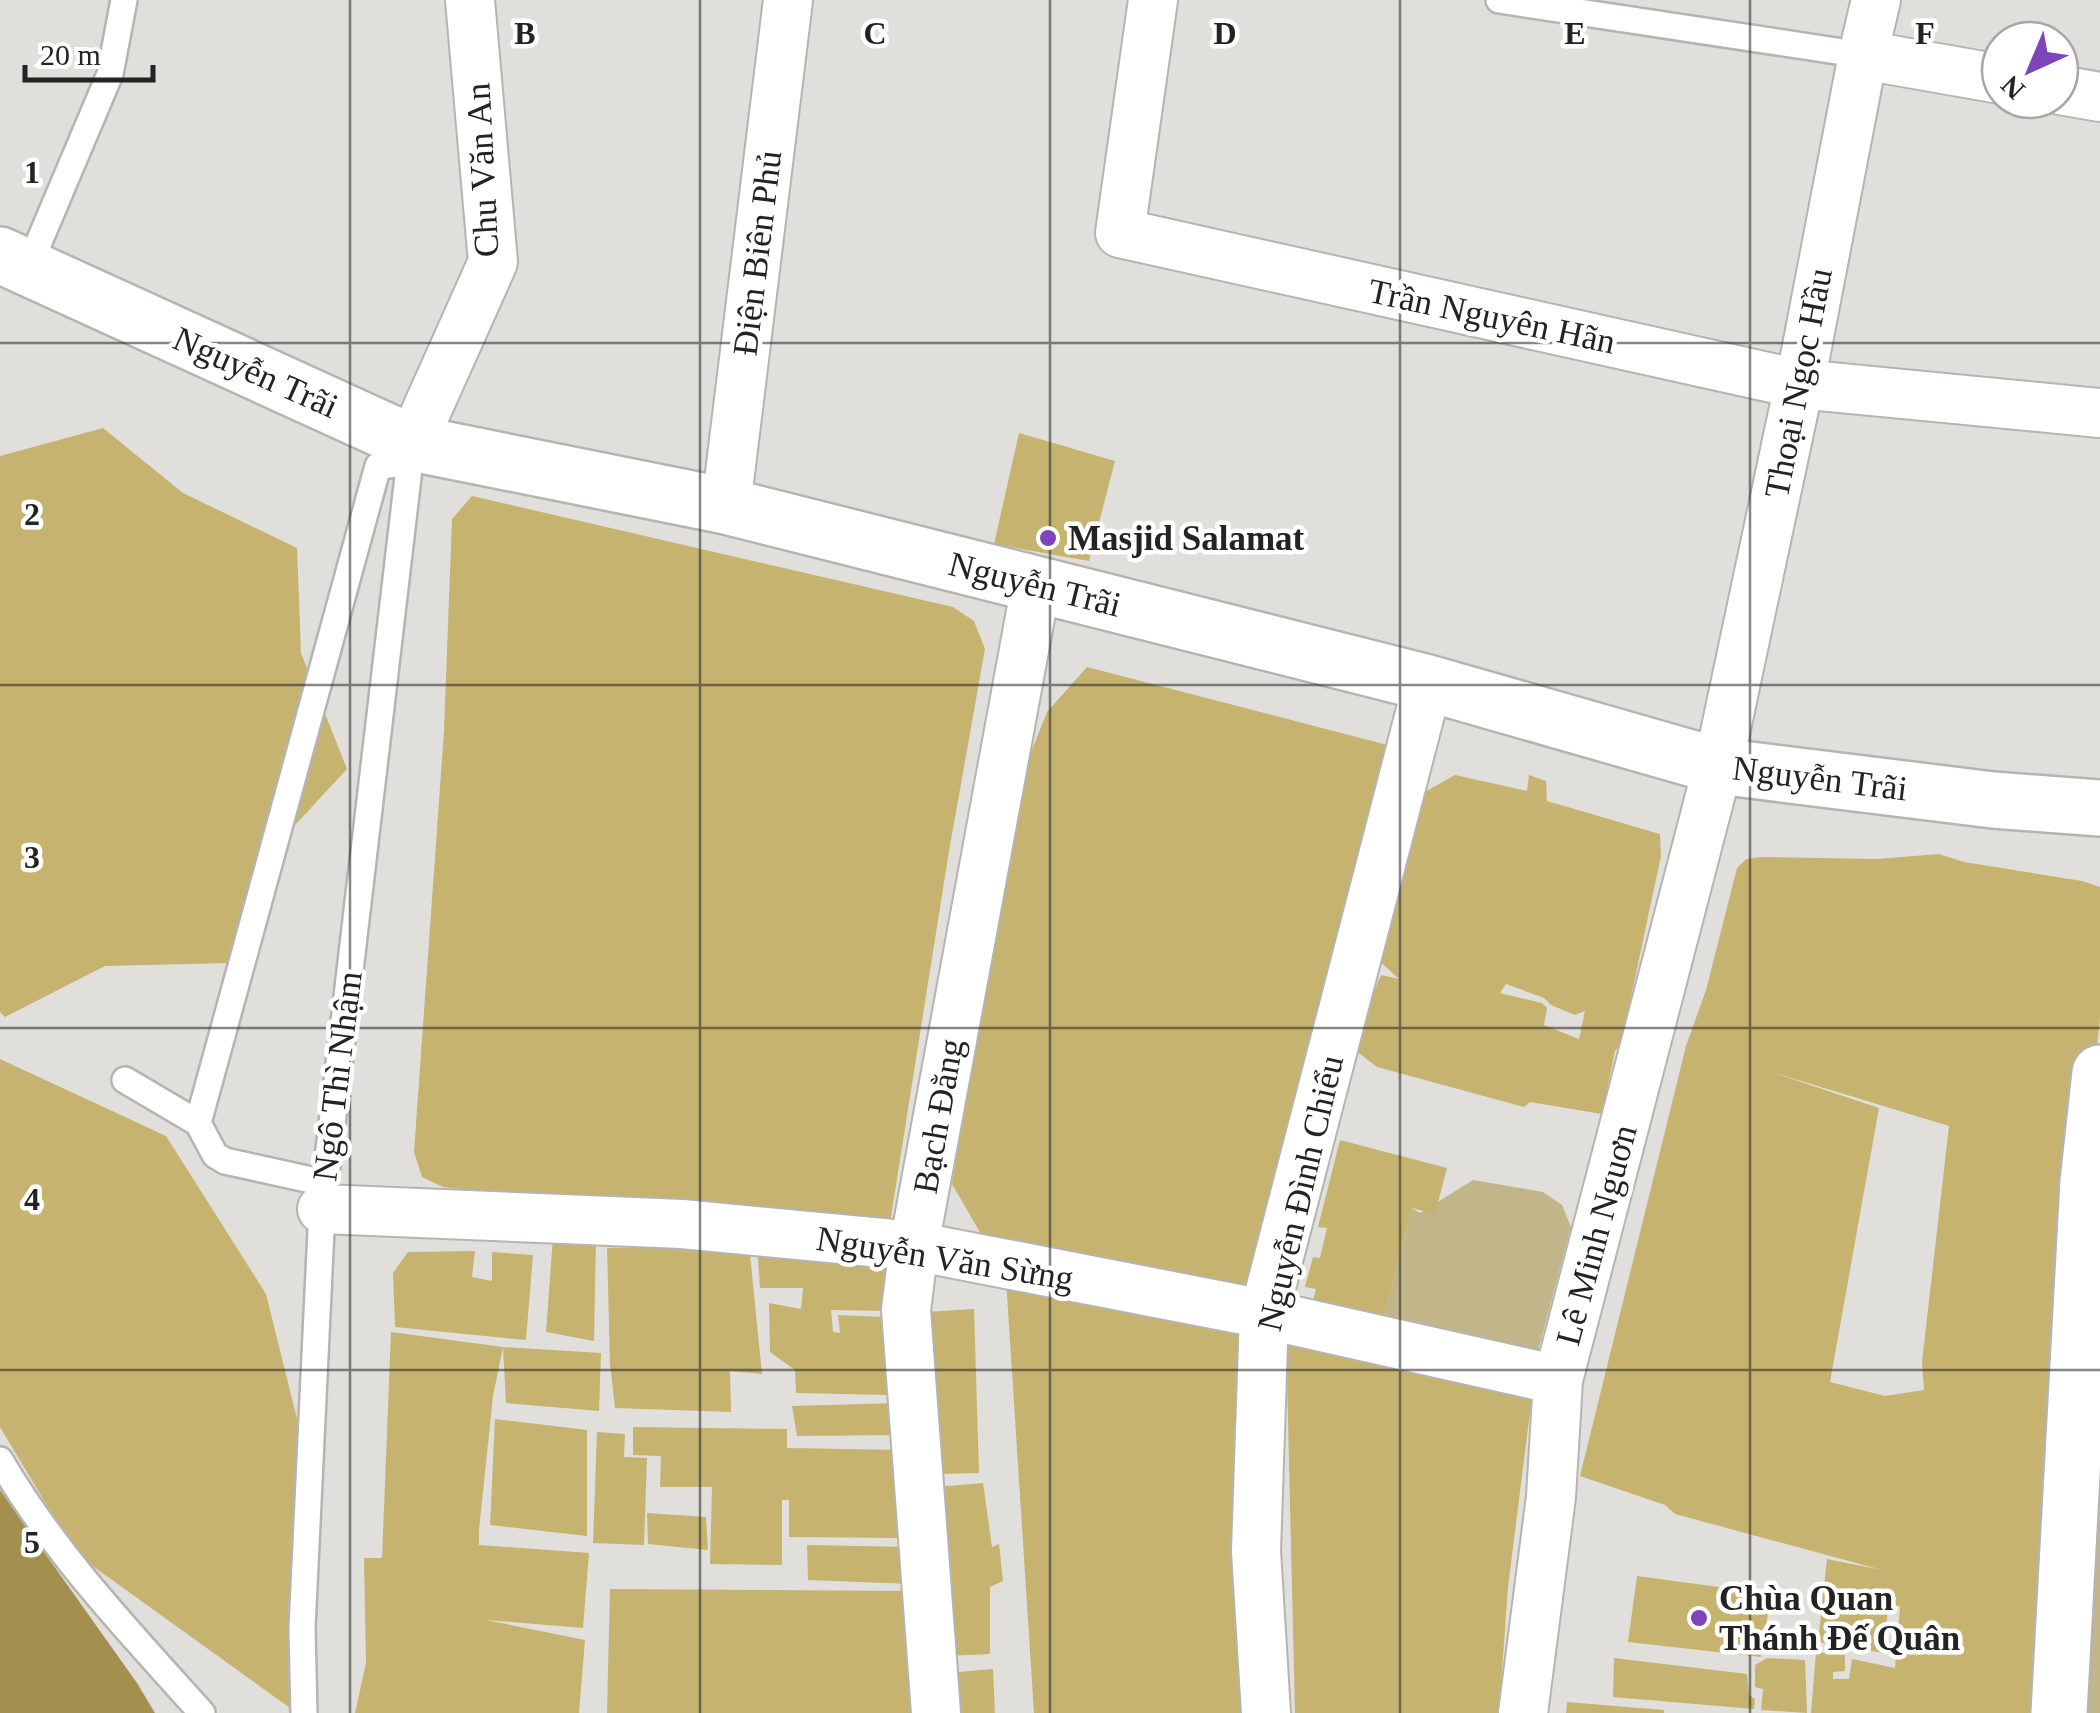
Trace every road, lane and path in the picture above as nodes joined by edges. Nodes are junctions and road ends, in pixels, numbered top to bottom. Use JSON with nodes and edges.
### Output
{"nodes":[{"id":1,"x":124,"y":0,"type":"edge"},
{"id":2,"x":470,"y":0,"type":"edge"},
{"id":3,"x":788,"y":0,"type":"edge"},
{"id":4,"x":1153,"y":0,"type":"edge"},
{"id":5,"x":1499,"y":0,"type":"edge"},
{"id":6,"x":1876,"y":0,"type":"edge"},
{"id":7,"x":1863,"y":55,"type":"junction"},
{"id":8,"x":1980,"y":75,"type":"edge"},
{"id":9,"x":14,"y":262,"type":"edge"},
{"id":10,"x":1800,"y":384,"type":"junction"},
{"id":11,"x":2100,"y":413,"type":"edge"},
{"id":12,"x":410,"y":453,"type":"junction"},
{"id":13,"x":726,"y":506,"type":"junction"},
{"id":14,"x":1036,"y":585,"type":"junction"},
{"id":15,"x":1428,"y":684,"type":"junction"},
{"id":16,"x":1718,"y":766,"type":"junction"},
{"id":17,"x":2100,"y":808,"type":"edge"},
{"id":18,"x":2100,"y":1073,"type":"edge"},
{"id":19,"x":126,"y":1080,"type":"dead end"},
{"id":20,"x":198,"y":1122,"type":"junction"},
{"id":21,"x":2094,"y":1184,"type":"edge"},
{"id":22,"x":323,"y":1196,"type":"junction"},
{"id":23,"x":914,"y":1246,"type":"junction"},
{"id":24,"x":1264,"y":1314,"type":"junction"},
{"id":25,"x":1558,"y":1380,"type":"junction"},
{"id":26,"x":0,"y":1460,"type":"edge"},
{"id":27,"x":202,"y":1713,"type":"edge"},
{"id":28,"x":304,"y":1713,"type":"edge"},
{"id":29,"x":936,"y":1713,"type":"edge"},
{"id":30,"x":1266,"y":1713,"type":"edge"},
{"id":31,"x":1523,"y":1713,"type":"edge"},
{"id":32,"x":2059,"y":1713,"type":"edge"}],
"edges":[{"from":1,"to":9,"type":"lane"},
{"from":2,"to":12,"type":"street","name":"Chu Văn An"},
{"from":3,"to":13,"type":"street","name":"Điện Biên Phủ"},
{"from":4,"to":10,"type":"street","name":"Trần Nguyên Hãn"},
{"from":5,"to":7,"type":"lane"},
{"from":6,"to":7,"type":"street","name":"Thoại Ngọc Hầu"},
{"from":7,"to":8,"type":"street"},
{"from":7,"to":10,"type":"street","name":"Thoại Ngọc Hầu"},
{"from":9,"to":12,"type":"street","name":"Nguyễn Trãi"},
{"from":10,"to":11,"type":"street","name":"Trần Nguyên Hãn"},
{"from":10,"to":16,"type":"street","name":"Thoại Ngọc Hầu"},
{"from":12,"to":13,"type":"street","name":"Nguyễn Trãi"},
{"from":12,"to":20,"type":"lane"},
{"from":12,"to":22,"type":"lane","name":"Ngô Thì Nhậm"},
{"from":13,"to":14,"type":"street","name":"Nguyễn Trãi"},
{"from":14,"to":15,"type":"street","name":"Nguyễn Trãi"},
{"from":14,"to":23,"type":"street","name":"Bạch Đằng"},
{"from":15,"to":16,"type":"street","name":"Nguyễn Trãi"},
{"from":15,"to":24,"type":"street","name":"Nguyễn Đình Chiểu"},
{"from":16,"to":17,"type":"street","name":"Nguyễn Trãi"},
{"from":16,"to":25,"type":"street","name":"Lê Minh Nguơn"},
{"from":18,"to":21,"type":"street"},
{"from":19,"to":20,"type":"lane"},
{"from":20,"to":22,"type":"lane"},
{"from":21,"to":32,"type":"street"},
{"from":22,"to":23,"type":"street","name":"Nguyễn Văn Sừng"},
{"from":22,"to":28,"type":"lane","name":"Ngô Thì Nhậm"},
{"from":23,"to":24,"type":"street","name":"Nguyễn Văn Sừng"},
{"from":23,"to":29,"type":"street","name":"Bạch Đằng"},
{"from":24,"to":25,"type":"street","name":"Nguyễn Văn Sừng"},
{"from":24,"to":30,"type":"street","name":"Nguyễn Đình Chiểu"},
{"from":25,"to":31,"type":"street","name":"Lê Minh Nguơn"},
{"from":26,"to":27,"type":"lane"}]}
